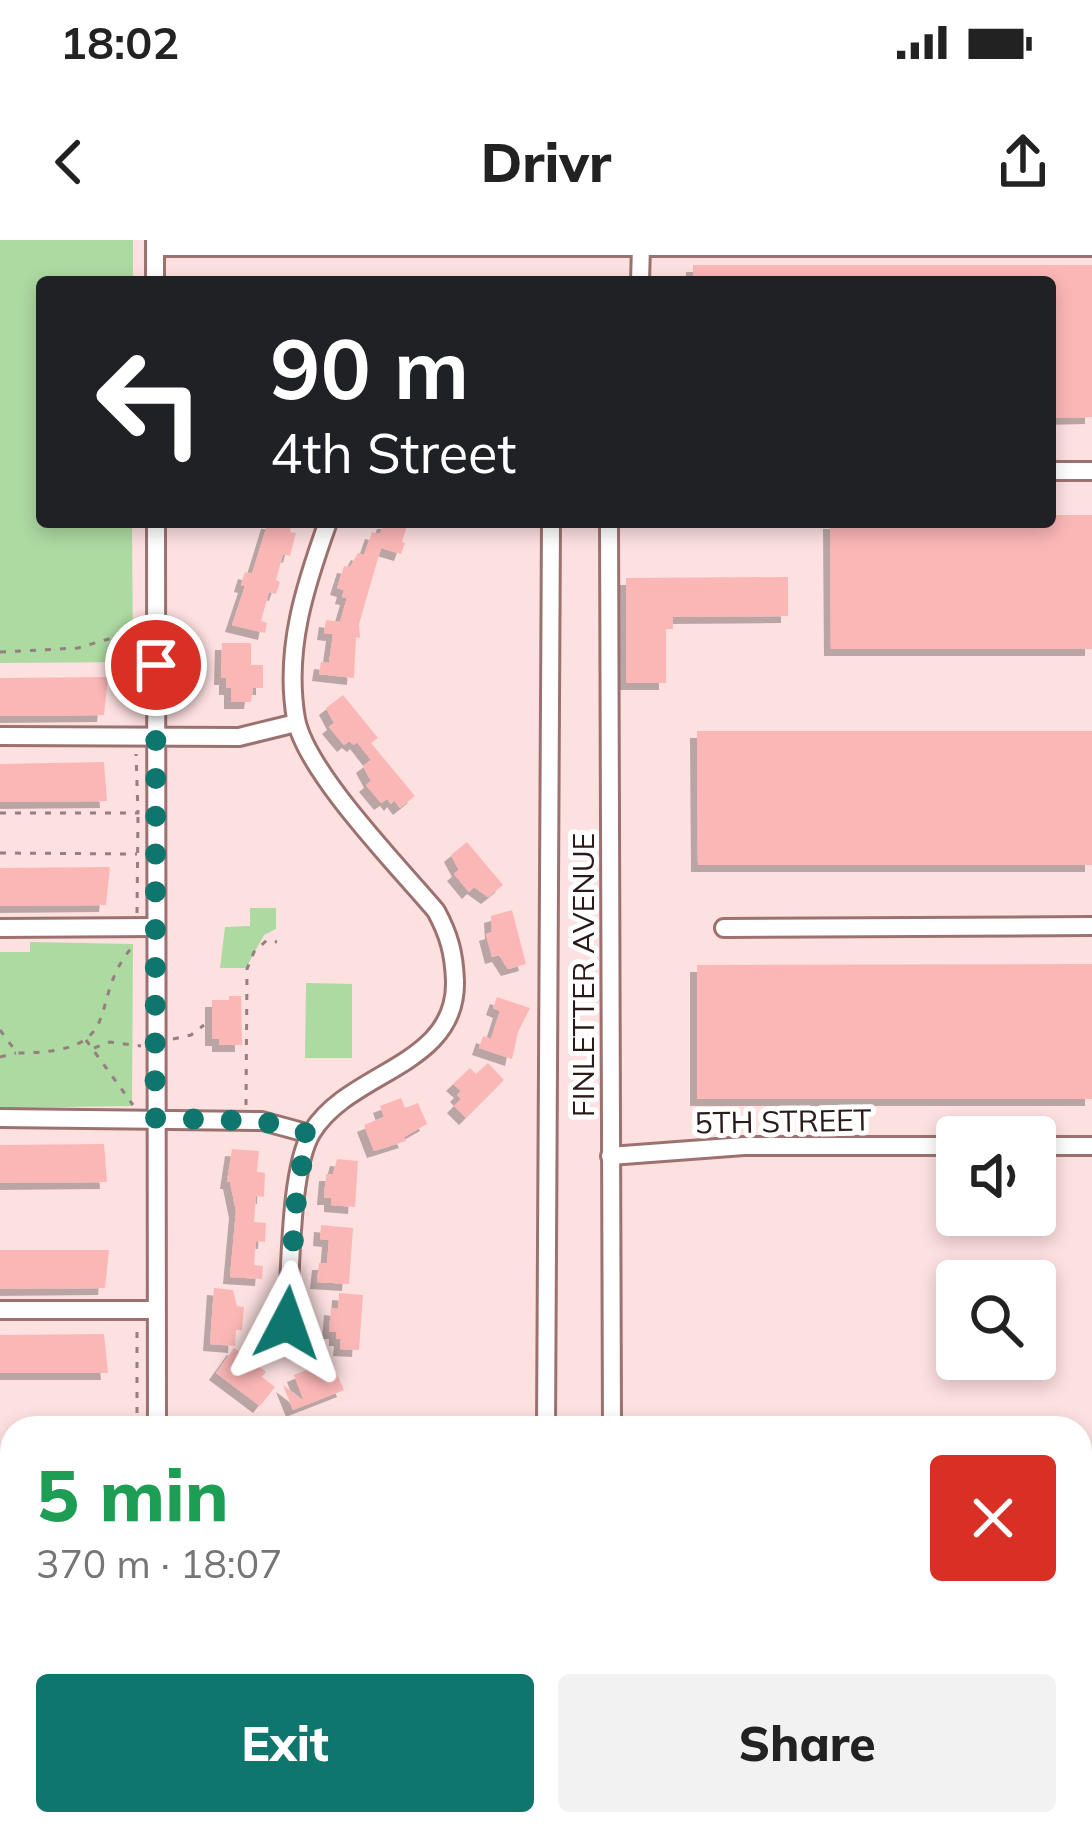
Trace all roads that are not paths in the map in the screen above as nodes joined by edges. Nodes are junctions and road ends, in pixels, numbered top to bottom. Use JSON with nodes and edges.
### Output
{"nodes":[{"id":1,"x":155,"y":243,"type":"edge"},
{"id":2,"x":199,"y":243,"type":"edge"},
{"id":3,"x":231,"y":243,"type":"edge"},
{"id":4,"x":361,"y":243,"type":"edge"},
{"id":5,"x":540,"y":243,"type":"edge"},
{"id":6,"x":641,"y":246,"type":"junction"},
{"id":7,"x":1092,"y":247,"type":"edge"},
{"id":8,"x":155,"y":276,"type":"edge"},
{"id":9,"x":640,"y":276,"type":"edge"},
{"id":10,"x":1056,"y":471,"type":"edge"},
{"id":11,"x":1092,"y":471,"type":"edge"},
{"id":12,"x":155,"y":528,"type":"edge"},
{"id":13,"x":326,"y":528,"type":"edge"},
{"id":14,"x":551,"y":528,"type":"edge"},
{"id":15,"x":609,"y":528,"type":"edge"},
{"id":16,"x":296,"y":723,"type":"junction"},
{"id":17,"x":0,"y":736,"type":"edge"},
{"id":18,"x":156,"y":736,"type":"junction"},
{"id":19,"x":1092,"y":926,"type":"edge"},
{"id":20,"x":155,"y":927,"type":"junction"},
{"id":21,"x":0,"y":928,"type":"edge"},
{"id":22,"x":724,"y":928,"type":"dead end"},
{"id":23,"x":0,"y":1118,"type":"edge"},
{"id":24,"x":155,"y":1118,"type":"junction"},
{"id":25,"x":310,"y":1134,"type":"junction"},
{"id":26,"x":936,"y":1146,"type":"edge"},
{"id":27,"x":1056,"y":1146,"type":"edge"},
{"id":28,"x":1092,"y":1146,"type":"edge"},
{"id":29,"x":610,"y":1156,"type":"junction"},
{"id":30,"x":0,"y":1310,"type":"edge"},
{"id":31,"x":156,"y":1310,"type":"junction"},
{"id":32,"x":287,"y":1323,"type":"dead end"},
{"id":33,"x":157,"y":1416,"type":"edge"},
{"id":34,"x":546,"y":1416,"type":"edge"},
{"id":35,"x":612,"y":1416,"type":"edge"}],
"edges":[{"from":1,"to":2,"type":"street"},
{"from":1,"to":8,"type":"street"},
{"from":2,"to":3,"type":"street"},
{"from":3,"to":4,"type":"street"},
{"from":4,"to":5,"type":"street"},
{"from":5,"to":6,"type":"street"},
{"from":6,"to":7,"type":"street"},
{"from":6,"to":9,"type":"street"},
{"from":10,"to":11,"type":"street"},
{"from":12,"to":18,"type":"street"},
{"from":13,"to":16,"type":"street"},
{"from":14,"to":34,"type":"street"},
{"from":15,"to":29,"type":"street","name":"FINLETTER AVENUE"},
{"from":16,"to":18,"type":"street"},
{"from":16,"to":25,"type":"street"},
{"from":17,"to":18,"type":"street"},
{"from":18,"to":20,"type":"street"},
{"from":19,"to":22,"type":"street"},
{"from":20,"to":21,"type":"street"},
{"from":20,"to":24,"type":"street"},
{"from":23,"to":24,"type":"street"},
{"from":24,"to":25,"type":"street"},
{"from":24,"to":31,"type":"street"},
{"from":25,"to":32,"type":"street"},
{"from":26,"to":29,"type":"street","name":"5TH STREET"},
{"from":27,"to":28,"type":"street"},
{"from":29,"to":35,"type":"street","name":"FINLETTER AVENUE"},
{"from":30,"to":31,"type":"street"},
{"from":31,"to":33,"type":"street"}]}
